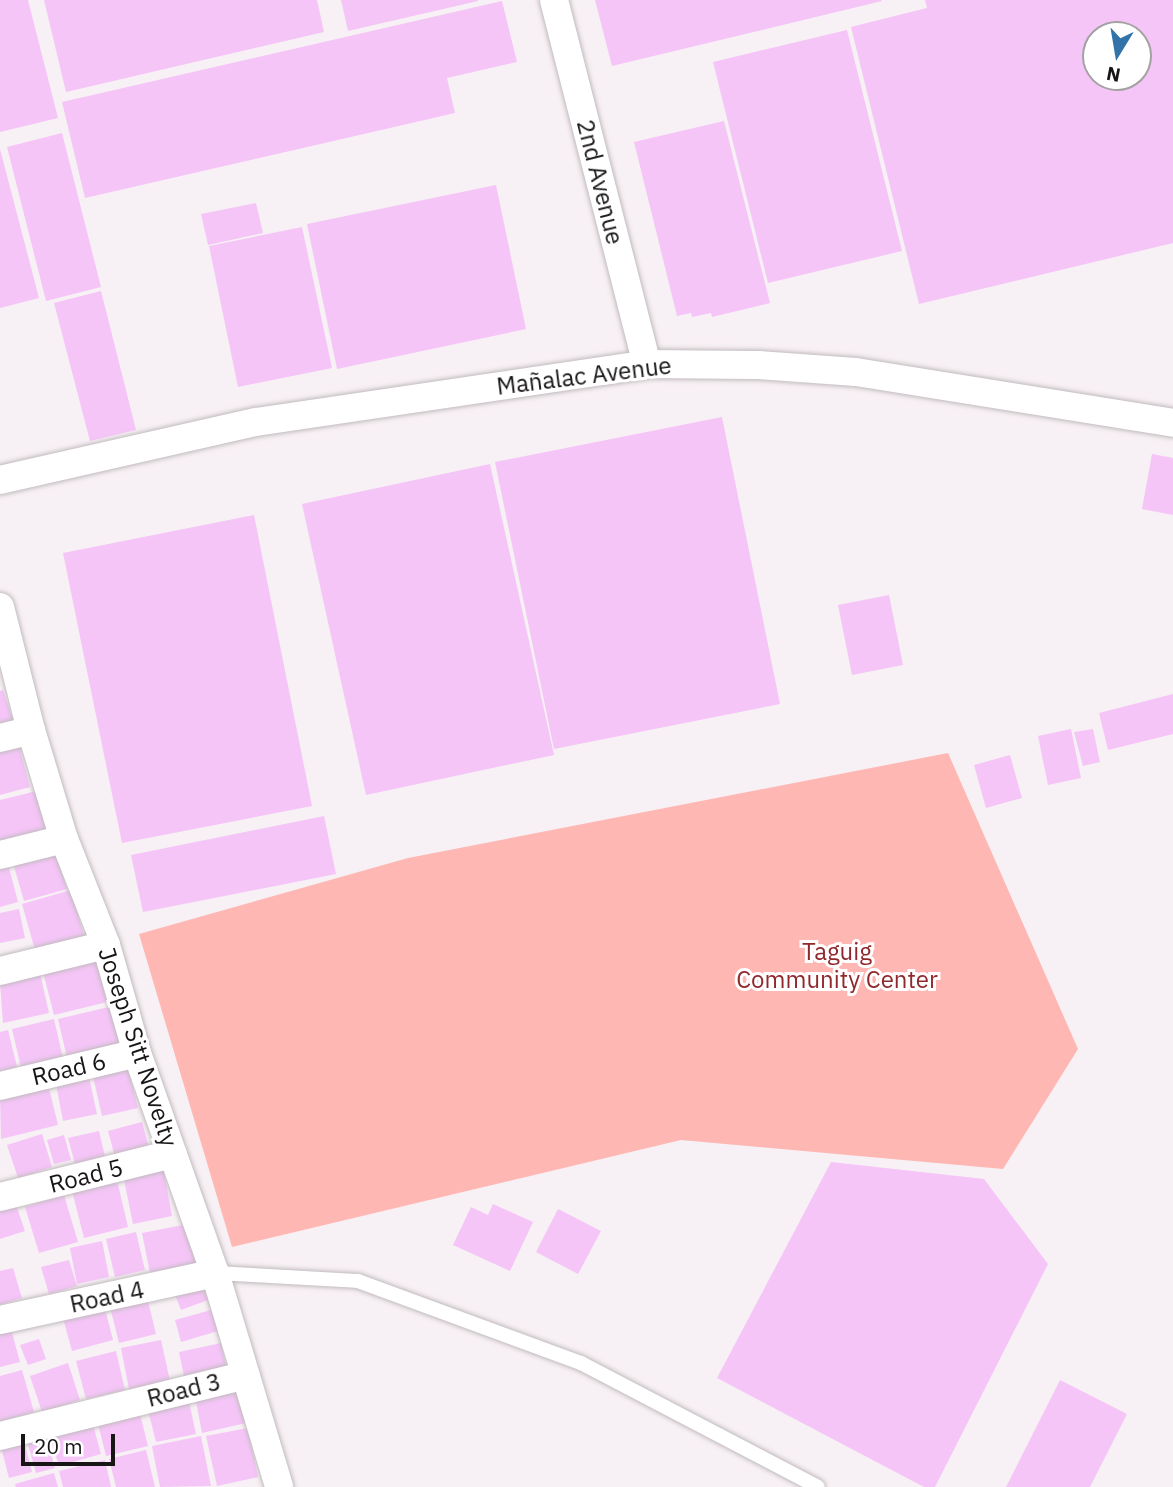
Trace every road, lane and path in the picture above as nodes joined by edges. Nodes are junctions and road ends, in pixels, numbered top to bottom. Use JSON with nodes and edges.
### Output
{"nodes":[{"id":1,"x":554,"y":0,"type":"edge"},
{"id":2,"x":647,"y":364,"type":"junction"},
{"id":3,"x":1173,"y":424,"type":"edge"},
{"id":4,"x":0,"y":480,"type":"edge"},
{"id":5,"x":1,"y":618,"type":"edge"},
{"id":6,"x":31,"y":730,"type":"junction"},
{"id":7,"x":0,"y":738,"type":"edge"},
{"id":8,"x":64,"y":839,"type":"junction"},
{"id":9,"x":0,"y":855,"type":"edge"},
{"id":10,"x":106,"y":945,"type":"junction"},
{"id":11,"x":0,"y":971,"type":"edge"},
{"id":12,"x":137,"y":1053,"type":"junction"},
{"id":13,"x":0,"y":1086,"type":"edge"},
{"id":14,"x":173,"y":1154,"type":"junction"},
{"id":15,"x":0,"y":1197,"type":"edge"},
{"id":16,"x":215,"y":1273,"type":"junction"},
{"id":17,"x":0,"y":1320,"type":"edge"},
{"id":18,"x":246,"y":1375,"type":"junction"},
{"id":19,"x":0,"y":1436,"type":"edge"},
{"id":20,"x":274,"y":1486,"type":"edge"},
{"id":21,"x":818,"y":1487,"type":"edge"}],
"edges":[{"from":1,"to":2,"type":"street","name":"2nd Avenue"},
{"from":2,"to":3,"type":"street","name":"Mañalac Avenue"},
{"from":2,"to":4,"type":"street","name":"Mañalac Avenue"},
{"from":5,"to":6,"type":"street","name":"Joseph Sitt Novelty"},
{"from":6,"to":7,"type":"street"},
{"from":6,"to":8,"type":"street","name":"Joseph Sitt Novelty"},
{"from":8,"to":9,"type":"street"},
{"from":8,"to":10,"type":"street","name":"Joseph Sitt Novelty"},
{"from":10,"to":11,"type":"street"},
{"from":10,"to":12,"type":"street","name":"Joseph Sitt Novelty"},
{"from":12,"to":13,"type":"street","name":"Road 6"},
{"from":12,"to":14,"type":"street","name":"Joseph Sitt Novelty"},
{"from":14,"to":15,"type":"street","name":"Road 5"},
{"from":14,"to":16,"type":"street","name":"Joseph Sitt Novelty"},
{"from":16,"to":17,"type":"street","name":"Road 4"},
{"from":16,"to":18,"type":"street","name":"Joseph Sitt Novelty"},
{"from":16,"to":21,"type":"lane"},
{"from":18,"to":19,"type":"street","name":"Road 3"},
{"from":18,"to":20,"type":"street","name":"Joseph Sitt Novelty"}]}
